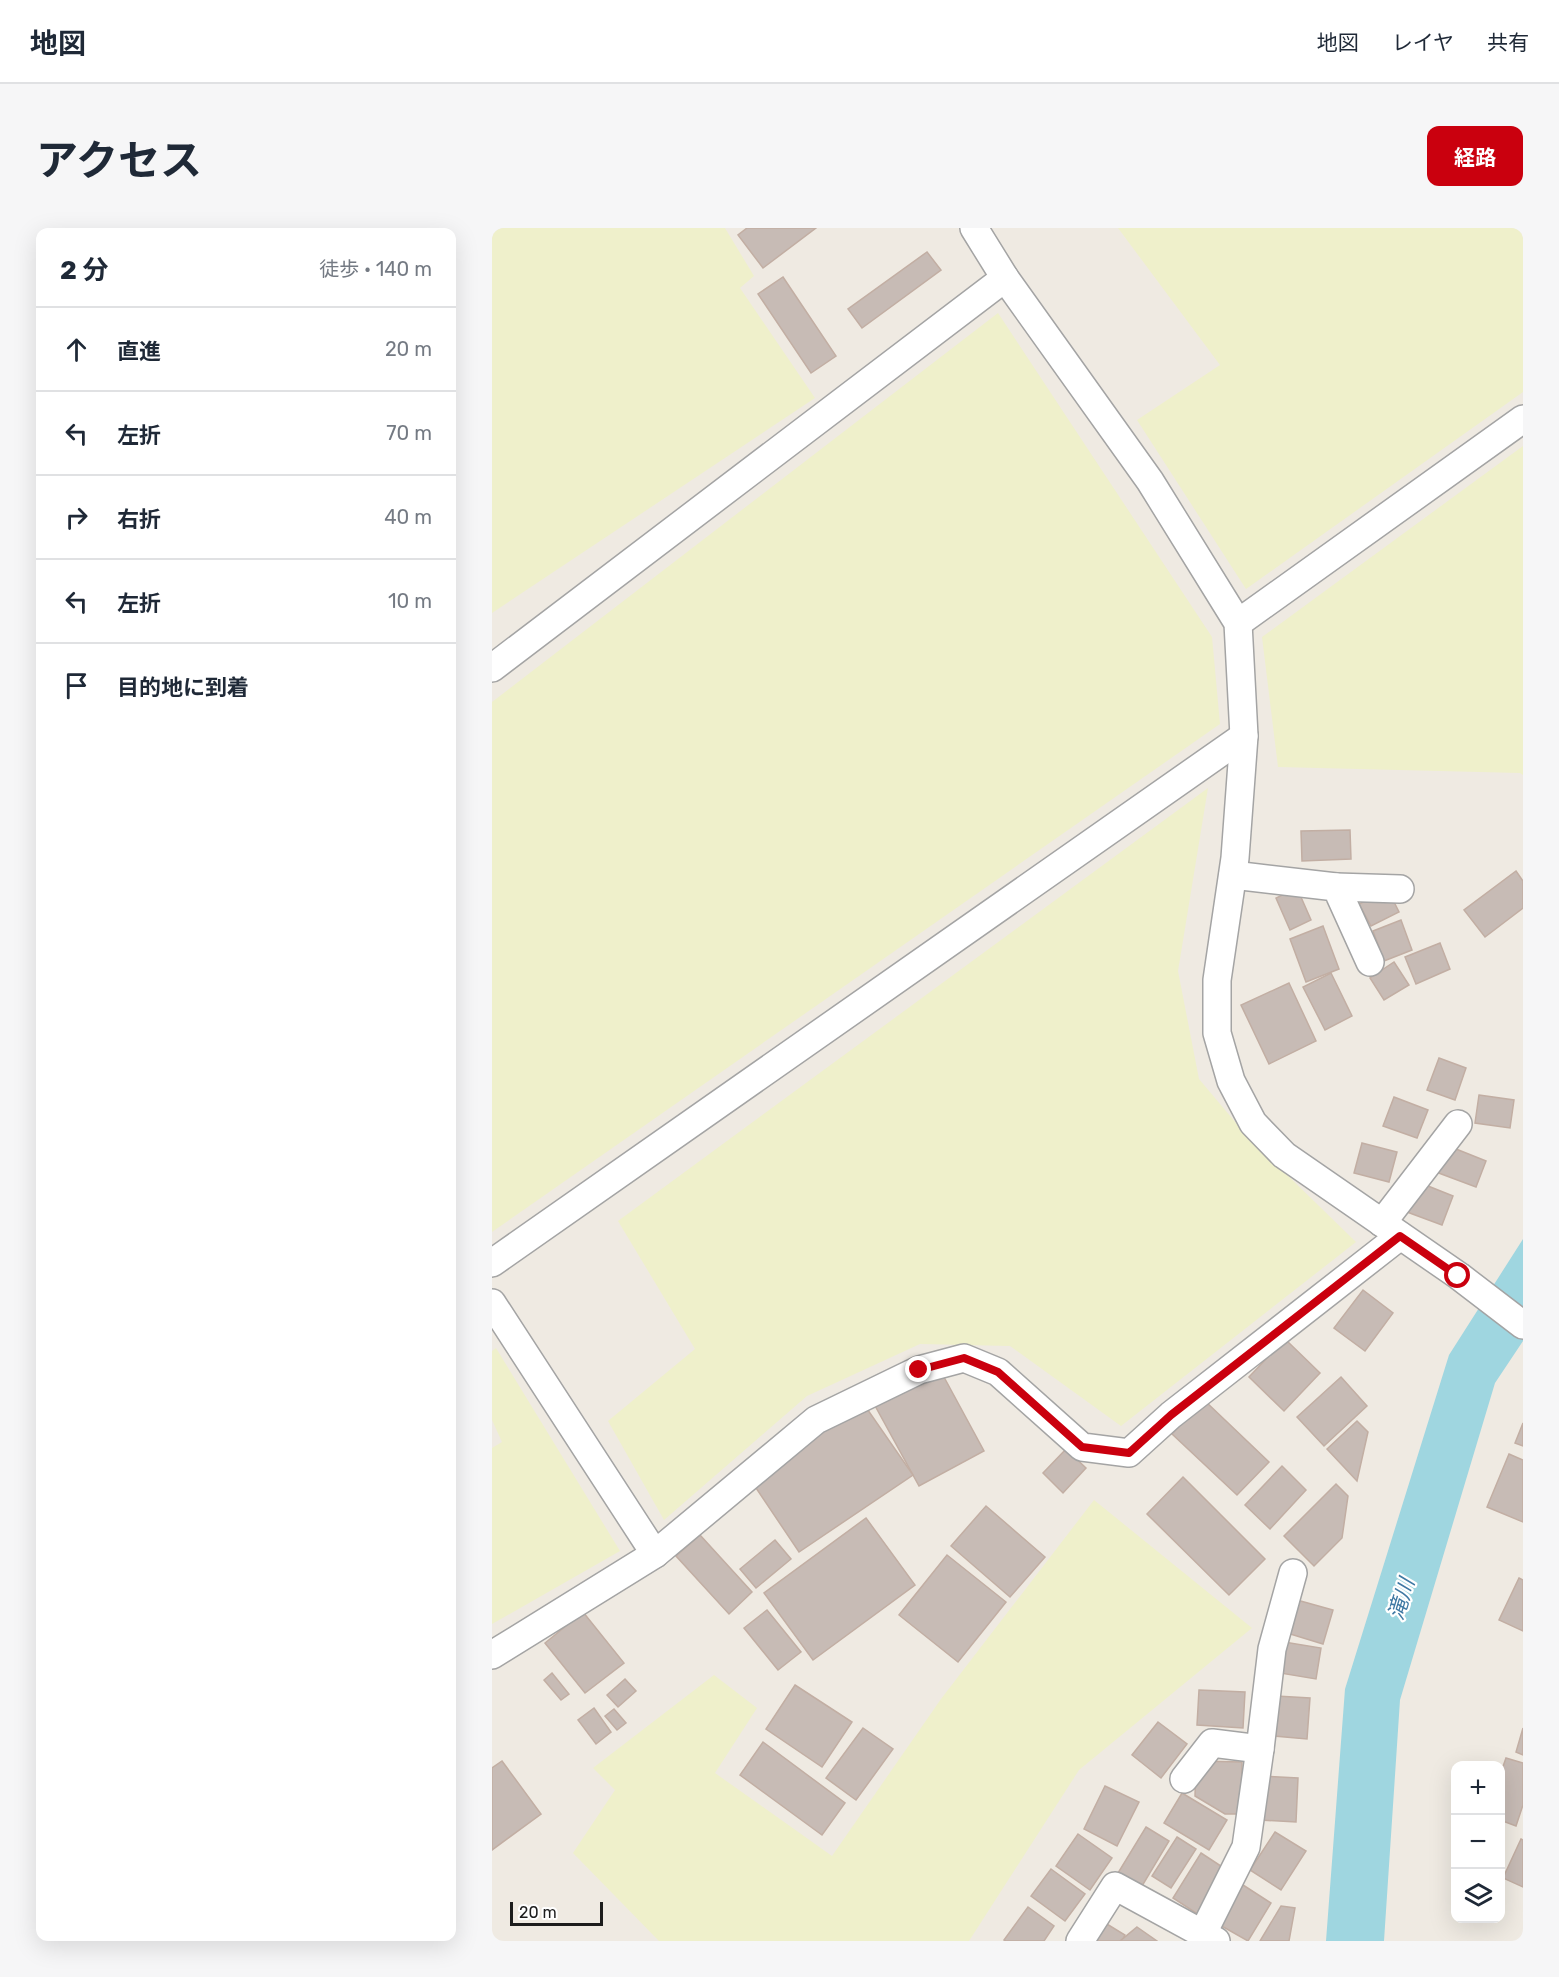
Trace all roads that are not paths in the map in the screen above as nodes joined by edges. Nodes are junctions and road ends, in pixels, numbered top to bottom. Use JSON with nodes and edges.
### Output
{"nodes":[{"id":1,"x":974,"y":228,"type":"edge"},
{"id":2,"x":1005,"y":278,"type":"junction"},
{"id":3,"x":1523,"y":419,"type":"edge"},
{"id":4,"x":1238,"y":623,"type":"junction"},
{"id":5,"x":492,"y":668,"type":"edge"},
{"id":6,"x":1244,"y":736,"type":"junction"},
{"id":7,"x":1233,"y":875,"type":"junction"},
{"id":8,"x":1336,"y":887,"type":"junction"},
{"id":9,"x":1400,"y":889,"type":"dead end"},
{"id":10,"x":1370,"y":962,"type":"dead end"},
{"id":11,"x":1458,"y":1124,"type":"dead end"},
{"id":12,"x":1391,"y":1229,"type":"junction"},
{"id":13,"x":492,"y":1263,"type":"edge"},
{"id":14,"x":492,"y":1304,"type":"edge"},
{"id":15,"x":1523,"y":1325,"type":"edge"},
{"id":16,"x":655,"y":1554,"type":"junction"},
{"id":17,"x":1293,"y":1573,"type":"dead end"},
{"id":18,"x":492,"y":1654,"type":"edge"},
{"id":19,"x":1260,"y":1749,"type":"junction"},
{"id":20,"x":1184,"y":1779,"type":"dead end"},
{"id":21,"x":1210,"y":1937,"type":"edge"},
{"id":22,"x":1080,"y":1941,"type":"edge"}],
"edges":[{"from":1,"to":2,"type":"street"},
{"from":2,"to":4,"type":"street"},
{"from":2,"to":5,"type":"street"},
{"from":3,"to":4,"type":"street"},
{"from":4,"to":6,"type":"street"},
{"from":6,"to":7,"type":"street"},
{"from":6,"to":13,"type":"street"},
{"from":7,"to":8,"type":"street"},
{"from":7,"to":12,"type":"street"},
{"from":8,"to":9,"type":"street"},
{"from":8,"to":10,"type":"street"},
{"from":11,"to":12,"type":"street"},
{"from":12,"to":15,"type":"street"},
{"from":12,"to":16,"type":"street"},
{"from":14,"to":16,"type":"street"},
{"from":16,"to":18,"type":"street"},
{"from":17,"to":19,"type":"street"},
{"from":19,"to":20,"type":"street"},
{"from":19,"to":21,"type":"street"},
{"from":21,"to":22,"type":"street"}]}
